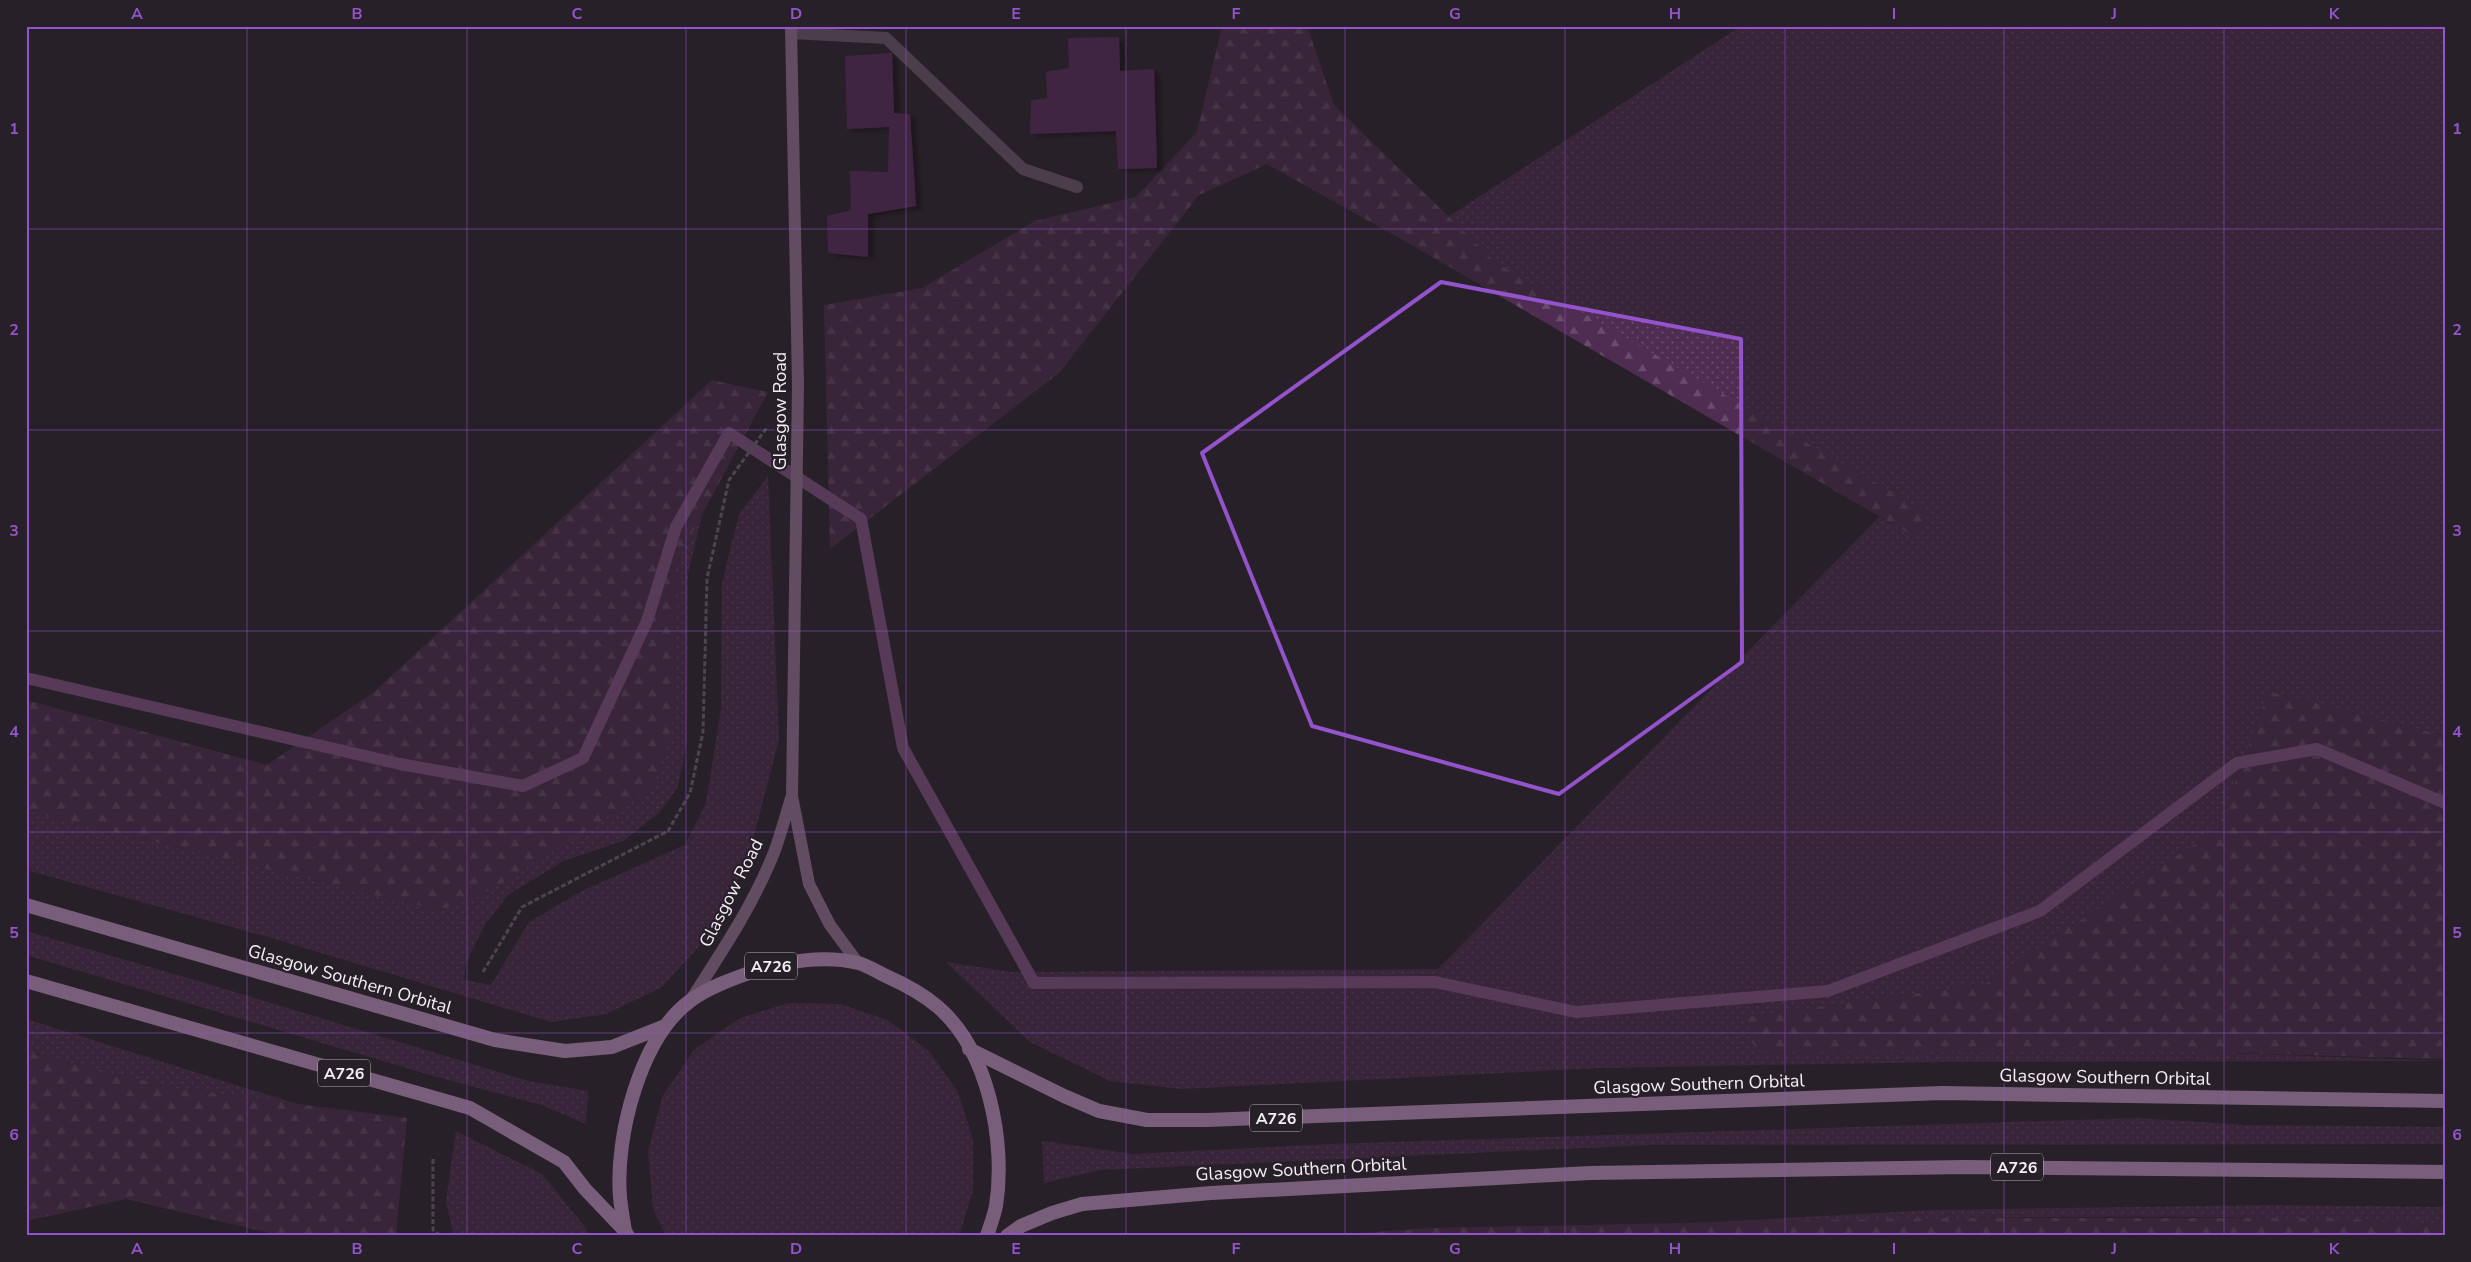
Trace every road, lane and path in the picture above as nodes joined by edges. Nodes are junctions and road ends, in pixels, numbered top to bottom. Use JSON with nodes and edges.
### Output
{"nodes":[{"id":1,"x":791,"y":30,"type":"edge"},
{"id":2,"x":1077,"y":187,"type":"dead end"},
{"id":3,"x":770,"y":425,"type":"dead end"},
{"id":4,"x":792,"y":796,"type":"junction"},
{"id":5,"x":26,"y":905,"type":"edge"},
{"id":6,"x":858,"y":963,"type":"junction"},
{"id":7,"x":483,"y":972,"type":"dead end"},
{"id":8,"x":26,"y":980,"type":"edge"},
{"id":9,"x":690,"y":1001,"type":"junction"},
{"id":10,"x":665,"y":1026,"type":"junction"},
{"id":11,"x":970,"y":1049,"type":"junction"},
{"id":12,"x":2445,"y":1101,"type":"edge"},
{"id":13,"x":433,"y":1159,"type":"dead end"},
{"id":14,"x":2445,"y":1172,"type":"edge"},
{"id":15,"x":627,"y":1233,"type":"edge"},
{"id":16,"x":441,"y":1236,"type":"edge"},
{"id":17,"x":987,"y":1236,"type":"edge"},
{"id":18,"x":1007,"y":1236,"type":"edge"}],
"edges":[{"from":1,"to":2,"type":"lane"},
{"from":1,"to":4,"type":"main road","name":"Glasgow Road"},
{"from":3,"to":7,"type":"path"},
{"from":4,"to":6,"type":"main road","name":"Glasgow Road"},
{"from":4,"to":9,"type":"main road","name":"Glasgow Road"},
{"from":5,"to":10,"type":"highway","name":"Glasgow Southern Orbital","number":"A726"},
{"from":6,"to":9,"type":"highway","number":"A726"},
{"from":6,"to":11,"type":"highway","number":"A726"},
{"from":8,"to":15,"type":"highway","number":"A726"},
{"from":9,"to":10,"type":"highway","number":"A726"},
{"from":10,"to":15,"type":"highway","number":"A726"},
{"from":11,"to":12,"type":"highway","name":"Glasgow Southern Orbital","number":"A726"},
{"from":11,"to":17,"type":"highway","number":"A726"},
{"from":13,"to":16,"type":"path"},
{"from":14,"to":18,"type":"highway","name":"Glasgow Southern Orbital","number":"A726"}]}
